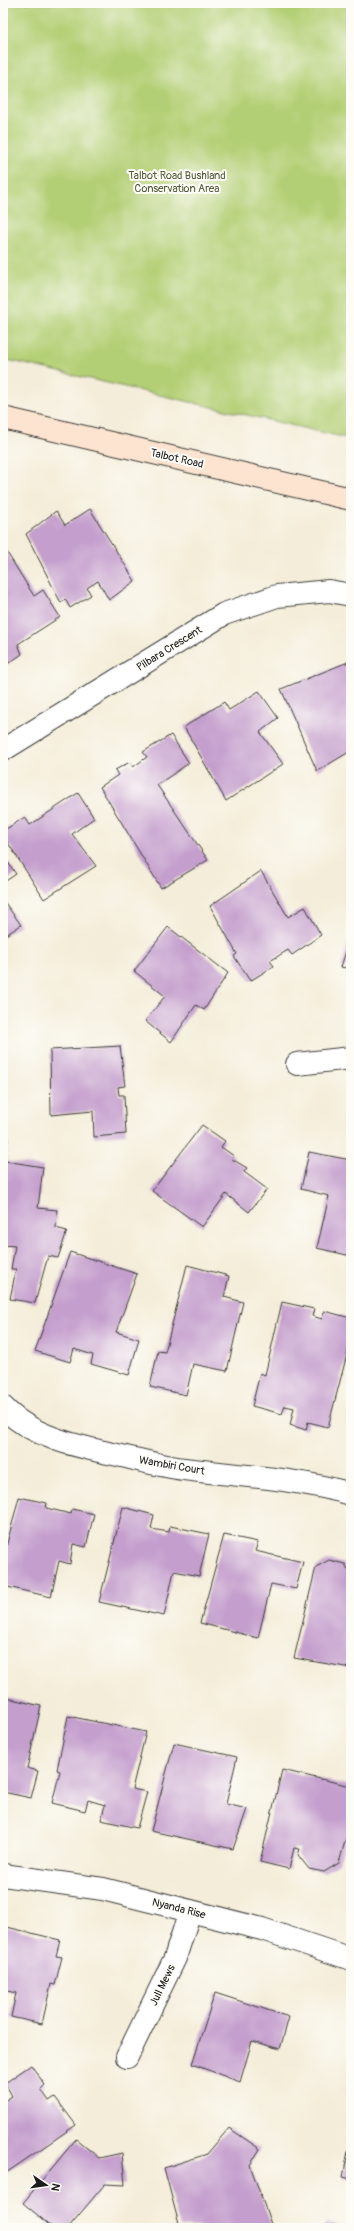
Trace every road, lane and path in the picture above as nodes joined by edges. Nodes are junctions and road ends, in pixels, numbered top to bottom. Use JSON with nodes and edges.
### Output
{"nodes":[{"id":1,"x":3,"y":418,"type":"edge"},
{"id":2,"x":351,"y":499,"type":"edge"},
{"id":3,"x":351,"y":595,"type":"edge"},
{"id":4,"x":3,"y":750,"type":"edge"},
{"id":5,"x":351,"y":1058,"type":"edge"},
{"id":6,"x":297,"y":1064,"type":"dead end"},
{"id":7,"x":3,"y":1407,"type":"edge"},
{"id":8,"x":351,"y":1494,"type":"edge"},
{"id":9,"x":3,"y":1875,"type":"edge"},
{"id":10,"x":190,"y":1911,"type":"junction"},
{"id":11,"x":351,"y":1959,"type":"edge"},
{"id":12,"x":127,"y":2057,"type":"dead end"}],
"edges":[{"from":1,"to":2,"type":"main road","name":"Talbot Road"},
{"from":3,"to":4,"type":"street","name":"Pilbara Crescent"},
{"from":5,"to":6,"type":"street"},
{"from":7,"to":8,"type":"street","name":"Wambiri Court"},
{"from":9,"to":10,"type":"street","name":"Nyanda Rise"},
{"from":10,"to":11,"type":"street","name":"Nyanda Rise"},
{"from":10,"to":12,"type":"street","name":"Jull Mews"}]}
